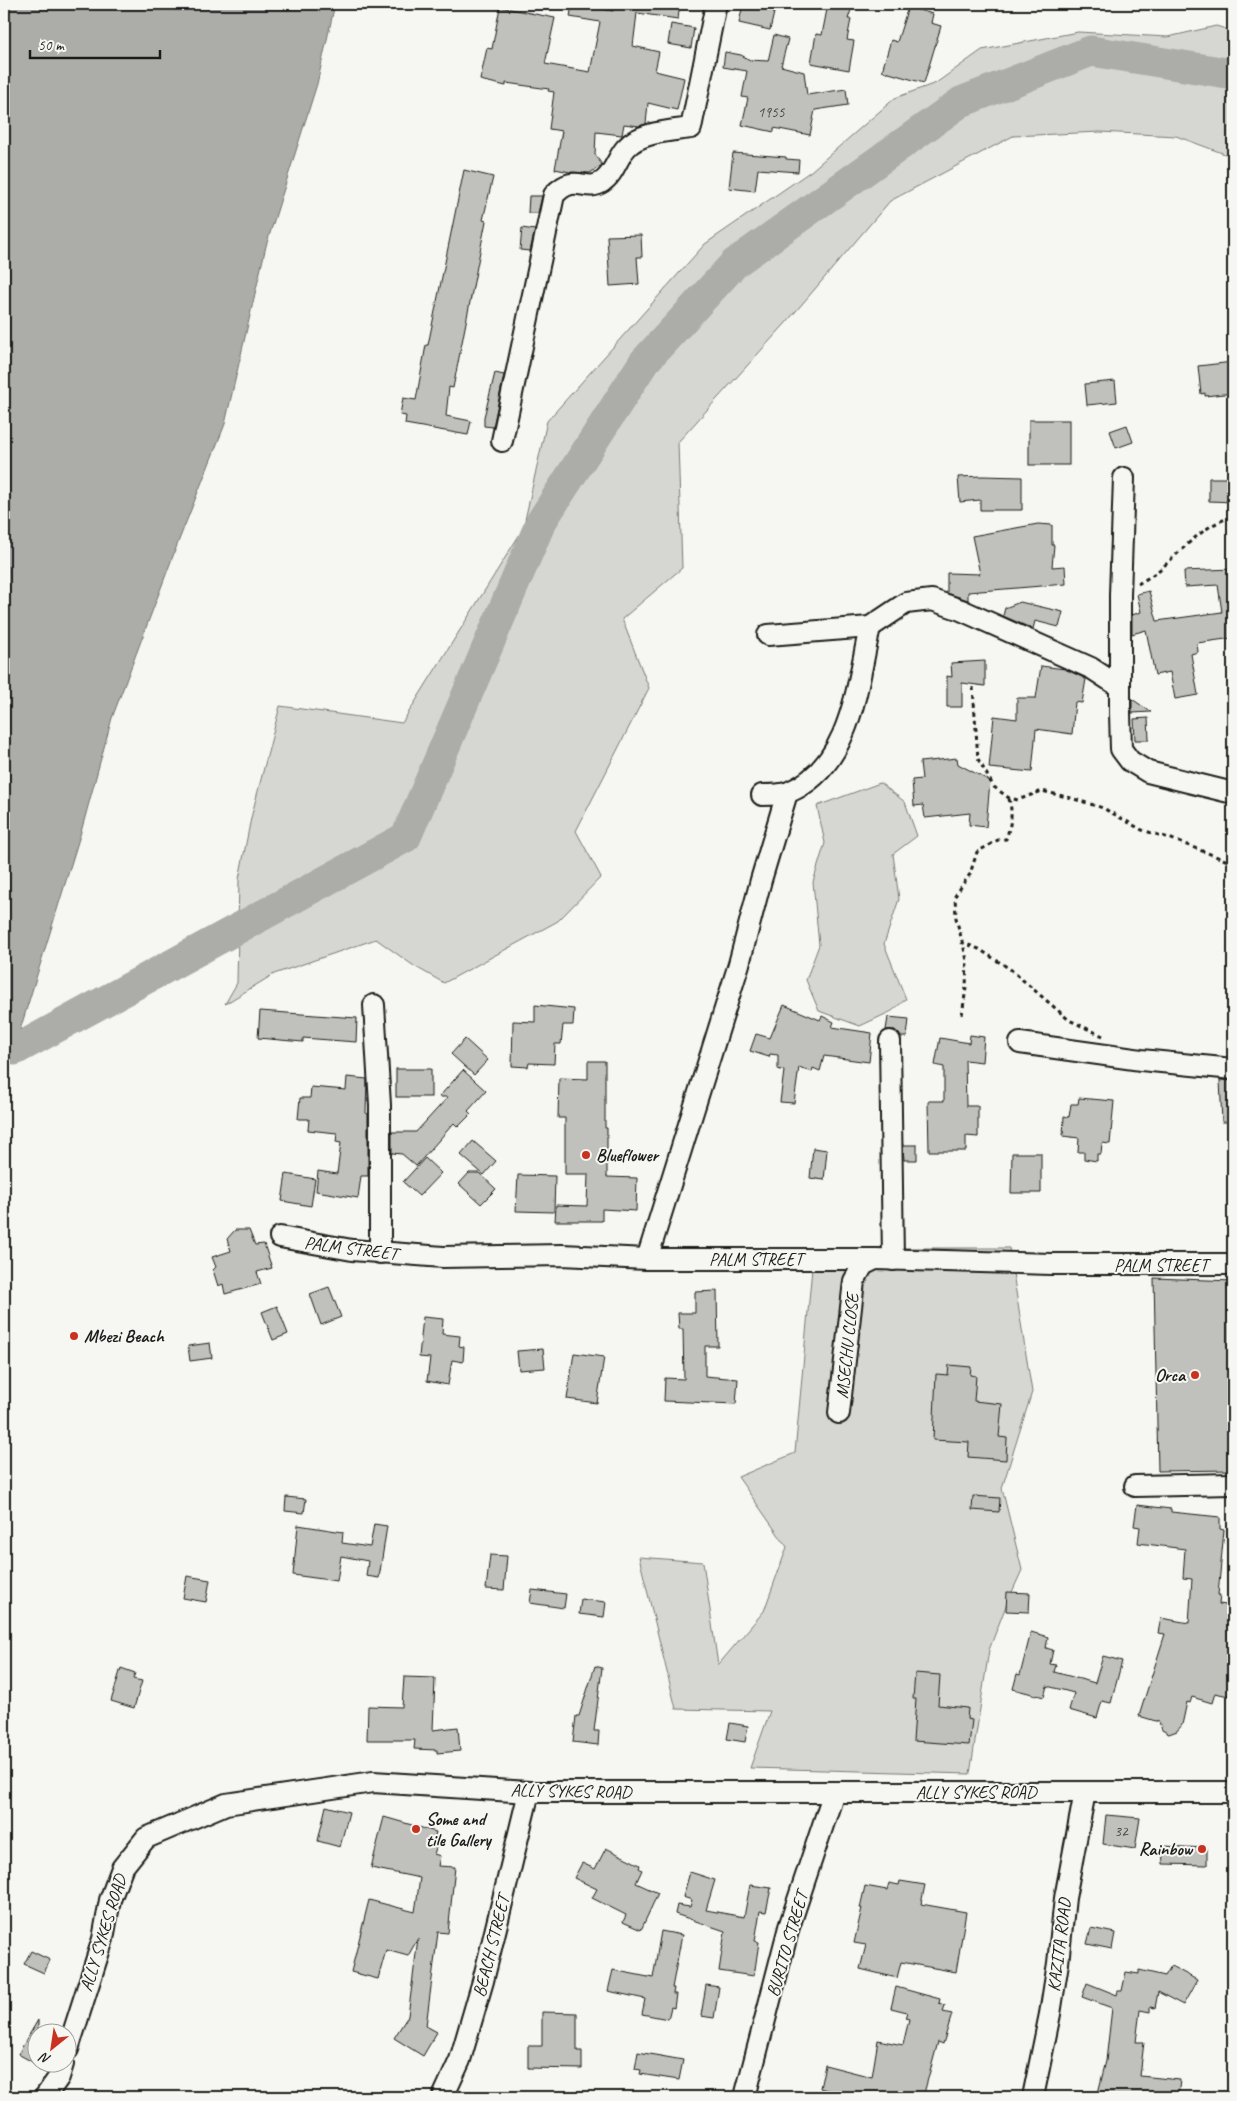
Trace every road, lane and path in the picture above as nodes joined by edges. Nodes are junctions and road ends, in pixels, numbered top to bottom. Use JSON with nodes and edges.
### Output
{"nodes":[{"id":1,"x":716,"y":4,"type":"edge"},
{"id":2,"x":502,"y":441,"type":"dead end"},
{"id":3,"x":1124,"y":478,"type":"dead end"},
{"id":4,"x":1233,"y":517,"type":"edge"},
{"id":5,"x":1120,"y":595,"type":"junction"},
{"id":6,"x":870,"y":627,"type":"junction"},
{"id":7,"x":768,"y":635,"type":"dead end"},
{"id":8,"x":973,"y":687,"type":"dead end"},
{"id":9,"x":1120,"y":688,"type":"junction"},
{"id":10,"x":787,"y":793,"type":"junction"},
{"id":11,"x":1233,"y":793,"type":"edge"},
{"id":12,"x":762,"y":795,"type":"dead end"},
{"id":13,"x":1009,"y":798,"type":"junction"},
{"id":14,"x":1233,"y":863,"type":"edge"},
{"id":15,"x":961,"y":942,"type":"junction"},
{"id":16,"x":374,"y":1005,"type":"dead end"},
{"id":17,"x":962,"y":1015,"type":"dead end"},
{"id":18,"x":1108,"y":1039,"type":"dead end"},
{"id":19,"x":890,"y":1041,"type":"dead end"},
{"id":20,"x":1020,"y":1043,"type":"dead end"},
{"id":21,"x":1233,"y":1069,"type":"edge"},
{"id":22,"x":280,"y":1237,"type":"dead end"},
{"id":23,"x":380,"y":1253,"type":"junction"},
{"id":24,"x":646,"y":1259,"type":"junction"},
{"id":25,"x":884,"y":1260,"type":"junction"},
{"id":26,"x":1233,"y":1264,"type":"edge"},
{"id":27,"x":839,"y":1413,"type":"dead end"},
{"id":28,"x":1233,"y":1484,"type":"edge"},
{"id":29,"x":1135,"y":1486,"type":"dead end"},
{"id":30,"x":529,"y":1792,"type":"junction"},
{"id":31,"x":834,"y":1792,"type":"junction"},
{"id":32,"x":1085,"y":1792,"type":"junction"},
{"id":33,"x":1233,"y":1792,"type":"edge"},
{"id":34,"x":76,"y":2024,"type":"edge"},
{"id":35,"x":60,"y":2074,"type":"edge"},
{"id":36,"x":46,"y":2097,"type":"edge"},
{"id":37,"x":443,"y":2097,"type":"edge"},
{"id":38,"x":745,"y":2097,"type":"edge"},
{"id":39,"x":1033,"y":2097,"type":"edge"}],
"edges":[{"from":1,"to":2,"type":"street"},
{"from":3,"to":5,"type":"street"},
{"from":4,"to":5,"type":"path"},
{"from":5,"to":9,"type":"street"},
{"from":6,"to":7,"type":"street"},
{"from":6,"to":9,"type":"street"},
{"from":6,"to":10,"type":"street"},
{"from":8,"to":13,"type":"path"},
{"from":9,"to":11,"type":"street"},
{"from":10,"to":12,"type":"street"},
{"from":10,"to":24,"type":"street"},
{"from":13,"to":14,"type":"path"},
{"from":13,"to":15,"type":"path"},
{"from":15,"to":17,"type":"path"},
{"from":15,"to":18,"type":"path"},
{"from":16,"to":23,"type":"street"},
{"from":19,"to":25,"type":"street"},
{"from":20,"to":21,"type":"street"},
{"from":22,"to":23,"type":"street","name":"PALM STREET"},
{"from":23,"to":24,"type":"street","name":"PALM STREET"},
{"from":24,"to":25,"type":"street","name":"PALM STREET"},
{"from":25,"to":26,"type":"street","name":"PALM STREET"},
{"from":25,"to":27,"type":"street","name":"MSECHU CLOSE"},
{"from":28,"to":29,"type":"street"},
{"from":30,"to":31,"type":"street","name":"ALLY SYKES ROAD"},
{"from":30,"to":34,"type":"street","name":"ALLY SYKES ROAD"},
{"from":30,"to":37,"type":"street","name":"BEACH STREET"},
{"from":31,"to":32,"type":"street","name":"ALLY SYKES ROAD"},
{"from":31,"to":38,"type":"street","name":"BURITO STREET"},
{"from":32,"to":33,"type":"street","name":"ALLY SYKES ROAD"},
{"from":32,"to":39,"type":"street","name":"KAZITA ROAD"},
{"from":35,"to":36,"type":"street"}]}
